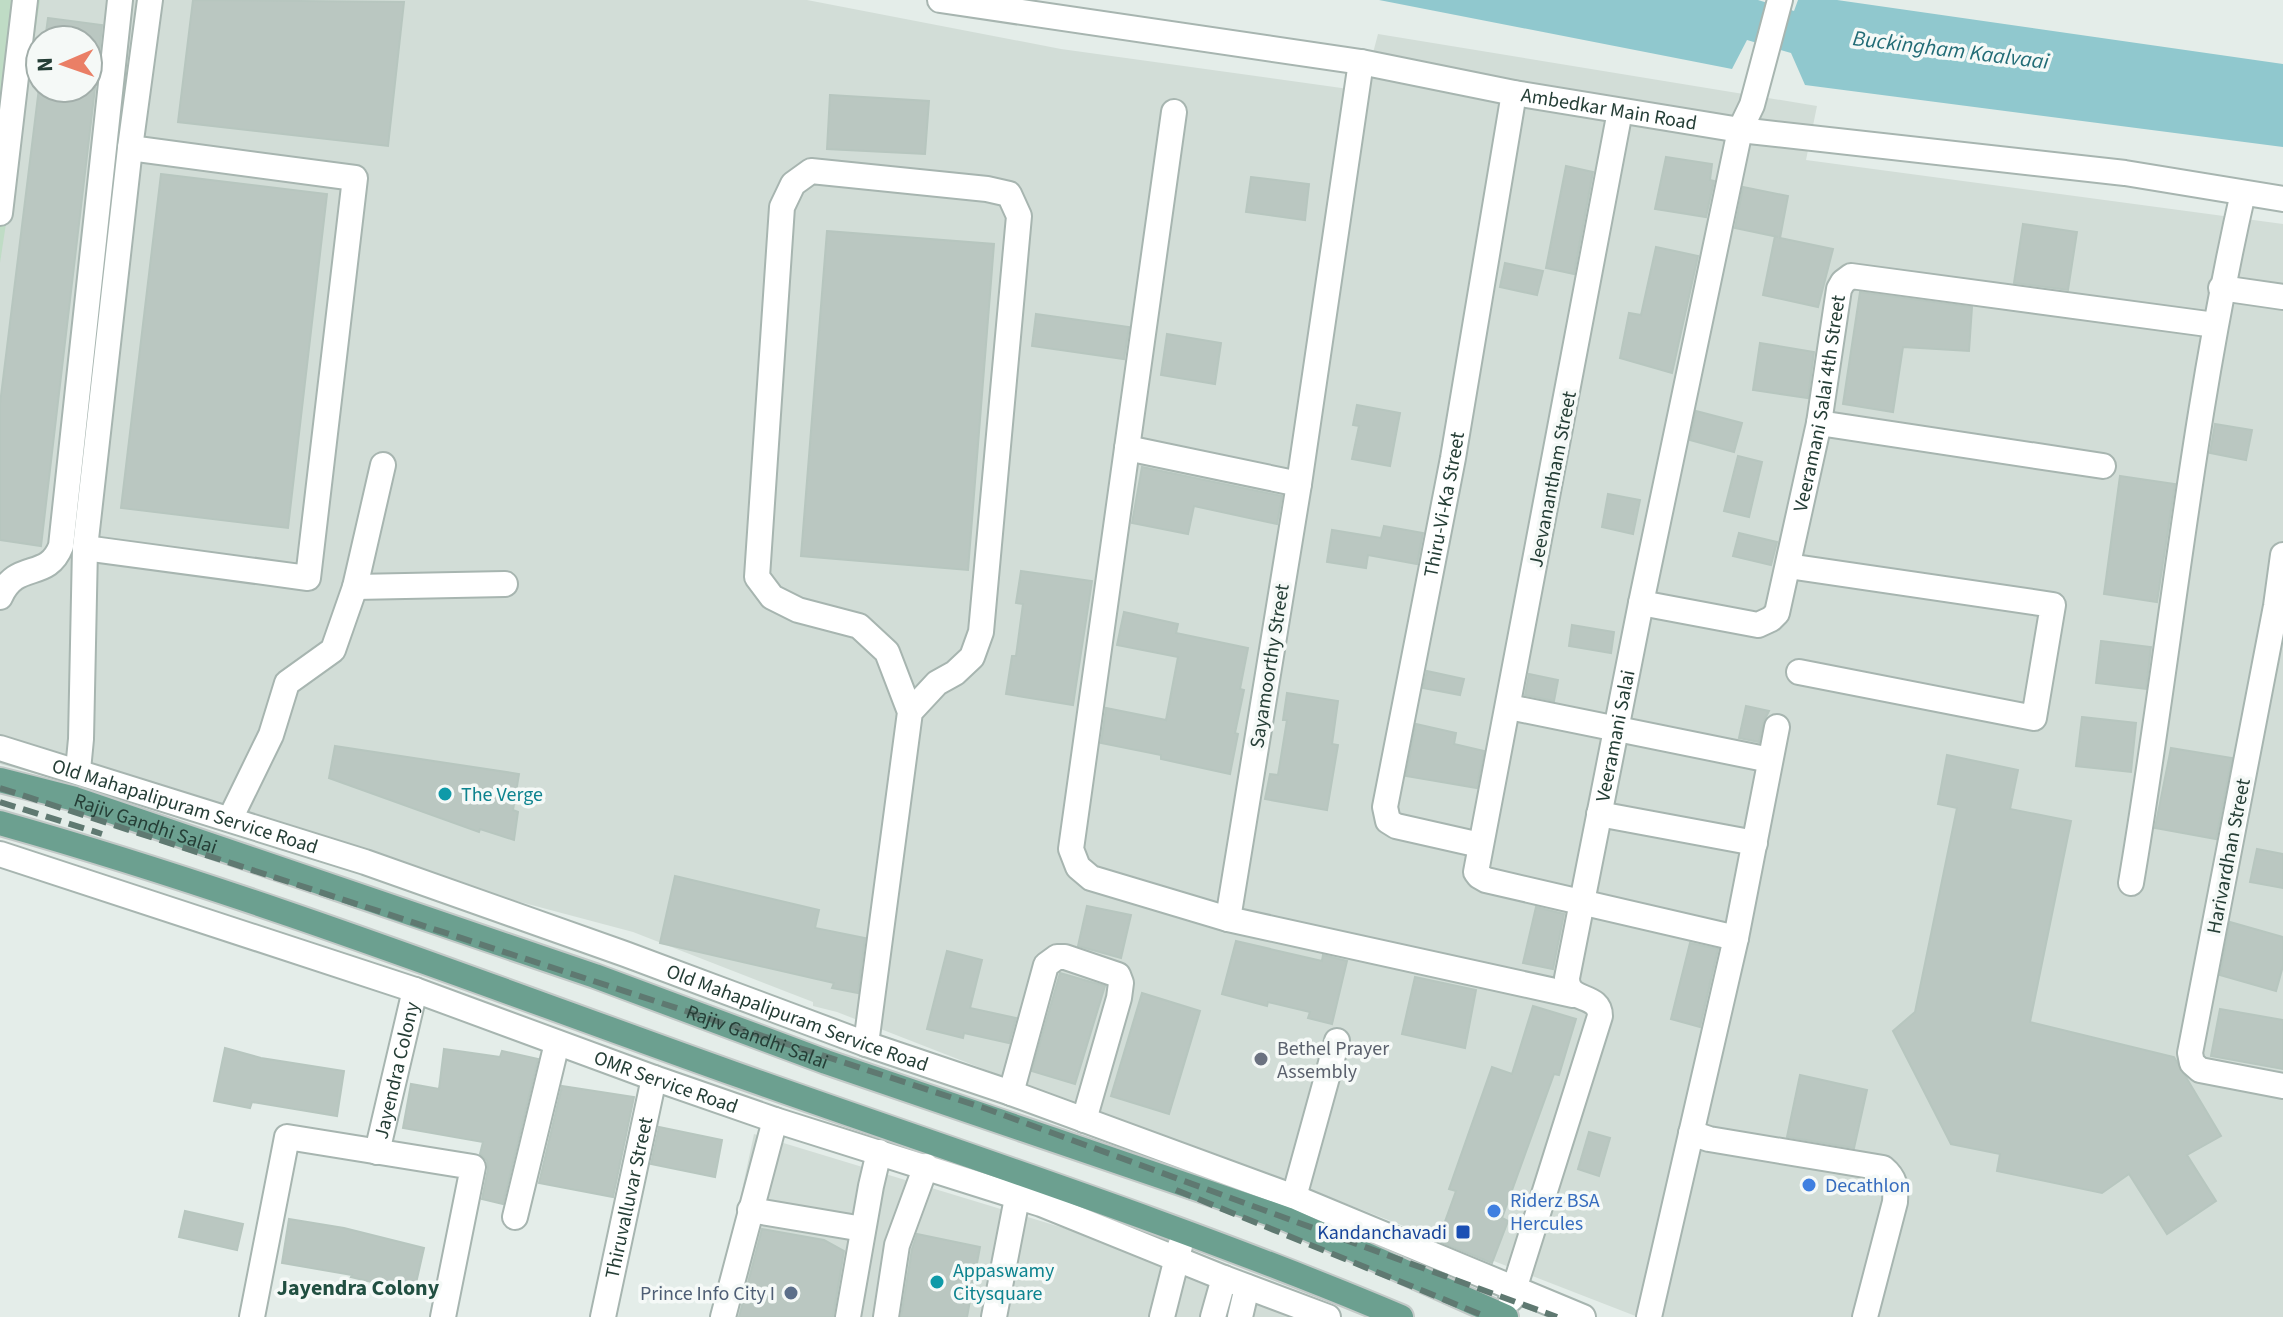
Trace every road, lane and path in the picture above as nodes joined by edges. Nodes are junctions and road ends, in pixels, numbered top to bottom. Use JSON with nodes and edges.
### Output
{"nodes":[{"id":1,"x":25,"y":0,"type":"edge"},
{"id":2,"x":120,"y":0,"type":"edge"},
{"id":3,"x":150,"y":0,"type":"edge"},
{"id":4,"x":940,"y":0,"type":"edge"},
{"id":5,"x":1780,"y":0,"type":"edge"},
{"id":6,"x":1361,"y":62,"type":"junction"},
{"id":7,"x":1514,"y":93,"type":"junction"},
{"id":8,"x":1620,"y":111,"type":"junction"},
{"id":9,"x":1174,"y":112,"type":"dead end"},
{"id":10,"x":1740,"y":130,"type":"junction"},
{"id":11,"x":130,"y":148,"type":"junction"},
{"id":12,"x":2243,"y":193,"type":"junction"},
{"id":13,"x":2283,"y":199,"type":"edge"},
{"id":14,"x":0,"y":213,"type":"edge"},
{"id":15,"x":2221,"y":288,"type":"junction"},
{"id":16,"x":2283,"y":297,"type":"edge"},
{"id":17,"x":2215,"y":325,"type":"junction"},
{"id":18,"x":1819,"y":423,"type":"junction"},
{"id":19,"x":1127,"y":448,"type":"junction"},
{"id":20,"x":383,"y":465,"type":"dead end"},
{"id":21,"x":2103,"y":466,"type":"dead end"},
{"id":22,"x":1299,"y":484,"type":"junction"},
{"id":23,"x":85,"y":548,"type":"junction"},
{"id":24,"x":2283,"y":555,"type":"edge"},
{"id":25,"x":1788,"y":566,"type":"junction"},
{"id":26,"x":505,"y":584,"type":"dead end"},
{"id":27,"x":355,"y":587,"type":"junction"},
{"id":28,"x":0,"y":597,"type":"edge"},
{"id":29,"x":1641,"y":603,"type":"junction"},
{"id":30,"x":2280,"y":607,"type":"edge"},
{"id":31,"x":1799,"y":672,"type":"dead end"},
{"id":32,"x":1509,"y":707,"type":"junction"},
{"id":33,"x":910,"y":712,"type":"junction"},
{"id":34,"x":1777,"y":727,"type":"dead end"},
{"id":35,"x":1617,"y":730,"type":"junction"},
{"id":36,"x":0,"y":748,"type":"edge"},
{"id":37,"x":1770,"y":760,"type":"junction"},
{"id":38,"x":78,"y":770,"type":"junction"},
{"id":39,"x":0,"y":780,"type":"edge"},
{"id":40,"x":1599,"y":814,"type":"junction"},
{"id":41,"x":230,"y":819,"type":"junction"},
{"id":42,"x":1,"y":827,"type":"edge"},
{"id":43,"x":1755,"y":843,"type":"junction"},
{"id":44,"x":1480,"y":845,"type":"junction"},
{"id":45,"x":0,"y":854,"type":"edge"},
{"id":46,"x":2131,"y":883,"type":"dead end"},
{"id":47,"x":1582,"y":903,"type":"junction"},
{"id":48,"x":1228,"y":919,"type":"junction"},
{"id":49,"x":1736,"y":938,"type":"junction"},
{"id":50,"x":415,"y":990,"type":"junction"},
{"id":51,"x":1573,"y":995,"type":"junction"},
{"id":52,"x":1337,"y":1041,"type":"dead end"},
{"id":53,"x":557,"y":1043,"type":"junction"},
{"id":54,"x":866,"y":1044,"type":"junction"},
{"id":55,"x":654,"y":1078,"type":"junction"},
{"id":56,"x":2283,"y":1086,"type":"edge"},
{"id":57,"x":1011,"y":1093,"type":"junction"},
{"id":58,"x":775,"y":1120,"type":"junction"},
{"id":59,"x":1084,"y":1120,"type":"junction"},
{"id":60,"x":1691,"y":1133,"type":"junction"},
{"id":61,"x":377,"y":1152,"type":"junction"},
{"id":62,"x":879,"y":1152,"type":"junction"},
{"id":63,"x":926,"y":1166,"type":"junction"},
{"id":64,"x":1294,"y":1197,"type":"junction"},
{"id":65,"x":1017,"y":1198,"type":"junction"},
{"id":66,"x":750,"y":1210,"type":"junction"},
{"id":67,"x":515,"y":1217,"type":"dead end"},
{"id":68,"x":863,"y":1229,"type":"junction"},
{"id":69,"x":1186,"y":1231,"type":"junction"},
{"id":70,"x":1175,"y":1258,"type":"junction"},
{"id":71,"x":1224,"y":1278,"type":"junction"},
{"id":72,"x":1247,"y":1287,"type":"junction"},
{"id":73,"x":1515,"y":1287,"type":"junction"},
{"id":74,"x":252,"y":1317,"type":"edge"},
{"id":75,"x":443,"y":1317,"type":"edge"},
{"id":76,"x":603,"y":1317,"type":"edge"},
{"id":77,"x":723,"y":1317,"type":"edge"},
{"id":78,"x":848,"y":1317,"type":"edge"},
{"id":79,"x":886,"y":1317,"type":"edge"},
{"id":80,"x":994,"y":1317,"type":"edge"},
{"id":81,"x":1162,"y":1317,"type":"edge"},
{"id":82,"x":1213,"y":1317,"type":"edge"},
{"id":83,"x":1240,"y":1317,"type":"edge"},
{"id":84,"x":1328,"y":1317,"type":"edge"},
{"id":85,"x":1401,"y":1317,"type":"edge"},
{"id":86,"x":1505,"y":1317,"type":"edge"},
{"id":87,"x":1583,"y":1317,"type":"edge"},
{"id":88,"x":1649,"y":1317,"type":"edge"},
{"id":89,"x":1865,"y":1317,"type":"edge"}],
"edges":[{"from":1,"to":14,"type":"street"},
{"from":2,"to":28,"type":"street"},
{"from":3,"to":11,"type":"street"},
{"from":4,"to":6,"type":"street","name":"Ambedkar Main Road"},
{"from":5,"to":10,"type":"street","name":"Veeramani Salai"},
{"from":6,"to":7,"type":"street","name":"Ambedkar Main Road"},
{"from":6,"to":22,"type":"street","name":"Sayamoorthy Street"},
{"from":7,"to":8,"type":"street","name":"Ambedkar Main Road"},
{"from":7,"to":44,"type":"street","name":"Thiru-Vi-Ka Street"},
{"from":8,"to":10,"type":"street","name":"Ambedkar Main Road"},
{"from":8,"to":32,"type":"street","name":"Jeevanantham Street"},
{"from":9,"to":19,"type":"street"},
{"from":10,"to":12,"type":"street","name":"Ambedkar Main Road"},
{"from":10,"to":29,"type":"street","name":"Veeramani Salai"},
{"from":11,"to":23,"type":"street"},
{"from":11,"to":23,"type":"street"},
{"from":12,"to":13,"type":"street","name":"Ambedkar Main Road"},
{"from":12,"to":15,"type":"street"},
{"from":15,"to":16,"type":"street"},
{"from":15,"to":17,"type":"street"},
{"from":17,"to":18,"type":"street","name":"Veeramani Salai 4th Street"},
{"from":17,"to":46,"type":"street"},
{"from":18,"to":21,"type":"street"},
{"from":18,"to":25,"type":"street","name":"Veeramani Salai 4th Street"},
{"from":19,"to":22,"type":"street"},
{"from":19,"to":48,"type":"street"},
{"from":20,"to":27,"type":"street"},
{"from":22,"to":48,"type":"street","name":"Sayamoorthy Street"},
{"from":23,"to":38,"type":"street"},
{"from":24,"to":30,"type":"street","name":"Harivardhan Street"},
{"from":25,"to":29,"type":"street","name":"Veeramani Salai 4th Street"},
{"from":25,"to":31,"type":"street"},
{"from":26,"to":27,"type":"street"},
{"from":27,"to":41,"type":"street"},
{"from":29,"to":35,"type":"street","name":"Veeramani Salai"},
{"from":30,"to":56,"type":"street","name":"Harivardhan Street"},
{"from":32,"to":35,"type":"street"},
{"from":32,"to":44,"type":"street","name":"Jeevanantham Street"},
{"from":33,"to":33,"type":"street"},
{"from":33,"to":54,"type":"street"},
{"from":34,"to":37,"type":"street"},
{"from":35,"to":37,"type":"street"},
{"from":35,"to":40,"type":"street","name":"Veeramani Salai"},
{"from":36,"to":38,"type":"street","name":"Old Mahapalipuram Service Road"},
{"from":37,"to":43,"type":"street"},
{"from":38,"to":41,"type":"street","name":"Old Mahapalipuram Service Road"},
{"from":39,"to":86,"type":"main road","name":"Rajiv Gandhi Salai"},
{"from":40,"to":43,"type":"street"},
{"from":40,"to":47,"type":"street","name":"Veeramani Salai"},
{"from":41,"to":54,"type":"street","name":"Old Mahapalipuram Service Road"},
{"from":42,"to":69,"type":"main road"},
{"from":43,"to":49,"type":"street"},
{"from":44,"to":47,"type":"street"},
{"from":45,"to":50,"type":"street","name":"OMR Service Road"},
{"from":47,"to":49,"type":"street"},
{"from":47,"to":51,"type":"street","name":"Veeramani Salai"},
{"from":48,"to":51,"type":"street"},
{"from":49,"to":60,"type":"street"},
{"from":50,"to":53,"type":"street","name":"OMR Service Road"},
{"from":50,"to":61,"type":"street","name":"Jayendra Colony"},
{"from":51,"to":73,"type":"street"},
{"from":52,"to":64,"type":"street"},
{"from":53,"to":55,"type":"street","name":"OMR Service Road"},
{"from":53,"to":67,"type":"street"},
{"from":54,"to":57,"type":"street","name":"Old Mahapalipuram Service Road"},
{"from":55,"to":58,"type":"street","name":"OMR Service Road"},
{"from":55,"to":76,"type":"street","name":"Thiruvalluvar Street"},
{"from":57,"to":59,"type":"street","name":"Old Mahapalipuram Service Road"},
{"from":57,"to":59,"type":"street"},
{"from":58,"to":62,"type":"street","name":"OMR Service Road"},
{"from":58,"to":66,"type":"street"},
{"from":59,"to":64,"type":"street","name":"Old Mahapalipuram Service Road"},
{"from":60,"to":88,"type":"street"},
{"from":60,"to":89,"type":"street"},
{"from":61,"to":74,"type":"street","name":"Jayendra Colony"},
{"from":61,"to":75,"type":"street","name":"Jayendra Colony"},
{"from":62,"to":63,"type":"street","name":"OMR Service Road"},
{"from":62,"to":68,"type":"street"},
{"from":63,"to":65,"type":"street","name":"OMR Service Road"},
{"from":63,"to":79,"type":"street"},
{"from":64,"to":73,"type":"street","name":"Old Mahapalipuram Service Road"},
{"from":65,"to":70,"type":"street","name":"OMR Service Road"},
{"from":65,"to":80,"type":"street"},
{"from":66,"to":68,"type":"street"},
{"from":66,"to":77,"type":"street"},
{"from":68,"to":78,"type":"street"},
{"from":69,"to":70,"type":"street"},
{"from":69,"to":85,"type":"main road"},
{"from":70,"to":71,"type":"street","name":"OMR Service Road"},
{"from":70,"to":81,"type":"street"},
{"from":71,"to":72,"type":"street","name":"OMR Service Road"},
{"from":71,"to":82,"type":"street"},
{"from":72,"to":83,"type":"street"},
{"from":72,"to":84,"type":"street","name":"OMR Service Road"},
{"from":73,"to":86,"type":"street"},
{"from":73,"to":87,"type":"street","name":"Old Mahapalipuram Service Road"}]}
